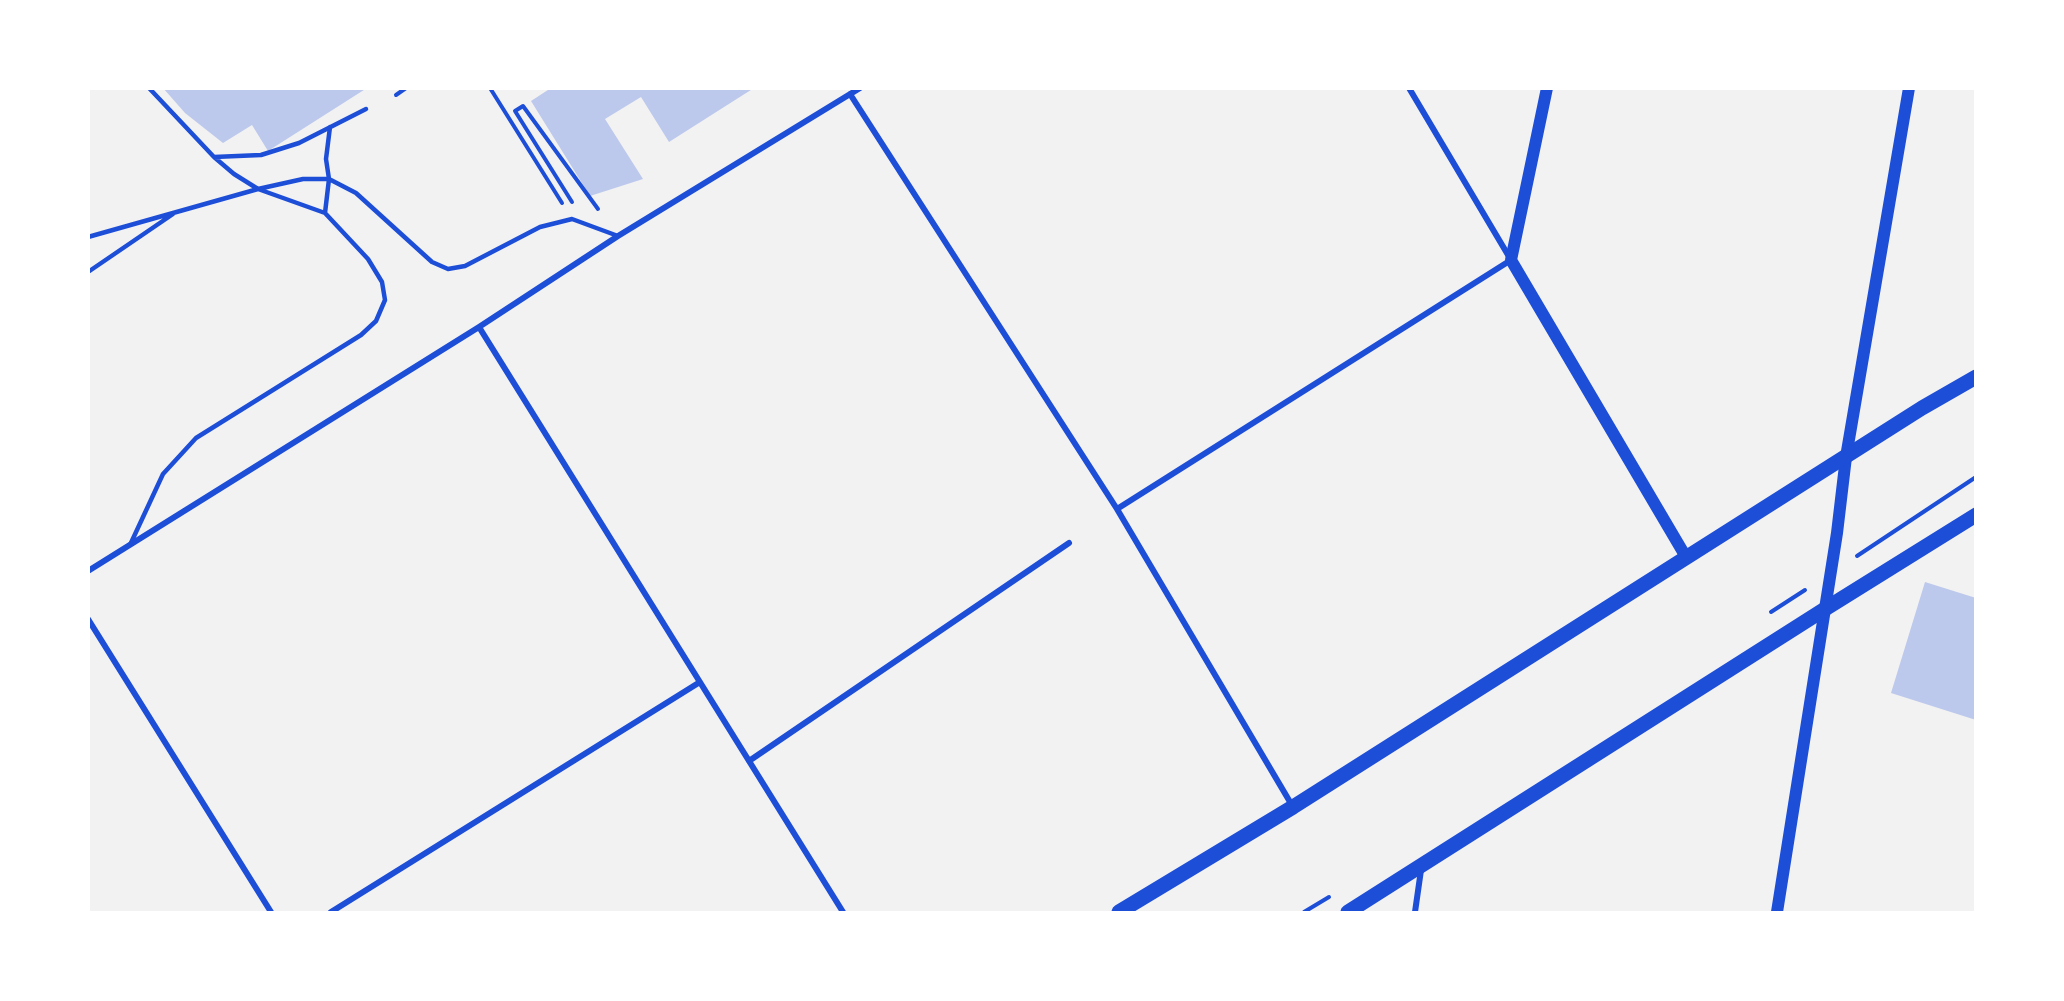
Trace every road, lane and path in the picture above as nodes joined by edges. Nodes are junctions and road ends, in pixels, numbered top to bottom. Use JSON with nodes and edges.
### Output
{"nodes":[{"id":1,"x":148,"y":88,"type":"edge"},
{"id":2,"x":406,"y":88,"type":"edge"},
{"id":3,"x":490,"y":88,"type":"edge"},
{"id":4,"x":860,"y":88,"type":"edge"},
{"id":5,"x":1409,"y":88,"type":"edge"},
{"id":6,"x":1547,"y":88,"type":"edge"},
{"id":7,"x":1909,"y":88,"type":"edge"},
{"id":8,"x":396,"y":94,"type":"dead end"},
{"id":9,"x":850,"y":94,"type":"junction"},
{"id":10,"x":366,"y":109,"type":"dead end"},
{"id":11,"x":330,"y":127,"type":"junction"},
{"id":12,"x":214,"y":157,"type":"junction"},
{"id":13,"x":329,"y":179,"type":"junction"},
{"id":14,"x":258,"y":189,"type":"junction"},
{"id":15,"x":575,"y":207,"type":"dead end"},
{"id":16,"x":177,"y":212,"type":"junction"},
{"id":17,"x":567,"y":212,"type":"dead end"},
{"id":18,"x":325,"y":213,"type":"junction"},
{"id":19,"x":618,"y":236,"type":"junction"},
{"id":20,"x":88,"y":237,"type":"edge"},
{"id":21,"x":1511,"y":260,"type":"junction"},
{"id":22,"x":88,"y":273,"type":"edge"},
{"id":23,"x":479,"y":327,"type":"junction"},
{"id":24,"x":1976,"y":377,"type":"edge"},
{"id":25,"x":1845,"y":457,"type":"junction"},
{"id":26,"x":1117,"y":509,"type":"junction"},
{"id":27,"x":1976,"y":515,"type":"edge"},
{"id":28,"x":1069,"y":543,"type":"dead end"},
{"id":29,"x":130,"y":545,"type":"junction"},
{"id":30,"x":1686,"y":557,"type":"junction"},
{"id":31,"x":88,"y":571,"type":"edge"},
{"id":32,"x":1825,"y":609,"type":"junction"},
{"id":33,"x":88,"y":619,"type":"edge"},
{"id":34,"x":700,"y":682,"type":"junction"},
{"id":35,"x":750,"y":761,"type":"junction"},
{"id":36,"x":1293,"y":807,"type":"junction"},
{"id":37,"x":1422,"y":866,"type":"junction"},
{"id":38,"x":271,"y":912,"type":"edge"},
{"id":39,"x":331,"y":912,"type":"edge"},
{"id":40,"x":843,"y":912,"type":"edge"},
{"id":41,"x":1119,"y":912,"type":"edge"},
{"id":42,"x":1348,"y":912,"type":"edge"},
{"id":43,"x":1414,"y":912,"type":"edge"},
{"id":44,"x":1777,"y":912,"type":"edge"}],
"edges":[{"from":1,"to":12,"type":"lane"},
{"from":2,"to":8,"type":"path"},
{"from":3,"to":17,"type":"path"},
{"from":4,"to":9,"type":"street"},
{"from":5,"to":21,"type":"street"},
{"from":6,"to":21,"type":"main road"},
{"from":7,"to":25,"type":"main road"},
{"from":9,"to":19,"type":"street"},
{"from":9,"to":26,"type":"street"},
{"from":10,"to":11,"type":"lane"},
{"from":11,"to":12,"type":"lane"},
{"from":11,"to":13,"type":"lane"},
{"from":12,"to":14,"type":"lane"},
{"from":13,"to":14,"type":"lane"},
{"from":13,"to":18,"type":"lane"},
{"from":13,"to":19,"type":"lane"},
{"from":14,"to":16,"type":"lane"},
{"from":14,"to":18,"type":"lane"},
{"from":15,"to":19,"type":"path"},
{"from":16,"to":20,"type":"lane"},
{"from":16,"to":22,"type":"lane"},
{"from":18,"to":29,"type":"lane"},
{"from":19,"to":23,"type":"street"},
{"from":21,"to":26,"type":"street"},
{"from":21,"to":30,"type":"main road"},
{"from":23,"to":29,"type":"street"},
{"from":23,"to":34,"type":"street"},
{"from":24,"to":25,"type":"main road"},
{"from":25,"to":30,"type":"main road"},
{"from":25,"to":32,"type":"main road"},
{"from":26,"to":36,"type":"street"},
{"from":27,"to":32,"type":"main road"},
{"from":28,"to":35,"type":"street"},
{"from":29,"to":31,"type":"street"},
{"from":30,"to":36,"type":"main road"},
{"from":32,"to":37,"type":"main road"},
{"from":32,"to":44,"type":"main road"},
{"from":33,"to":38,"type":"street"},
{"from":34,"to":35,"type":"street"},
{"from":34,"to":39,"type":"street"},
{"from":35,"to":40,"type":"street"},
{"from":36,"to":41,"type":"main road"},
{"from":37,"to":42,"type":"main road"},
{"from":37,"to":43,"type":"street"}]}
